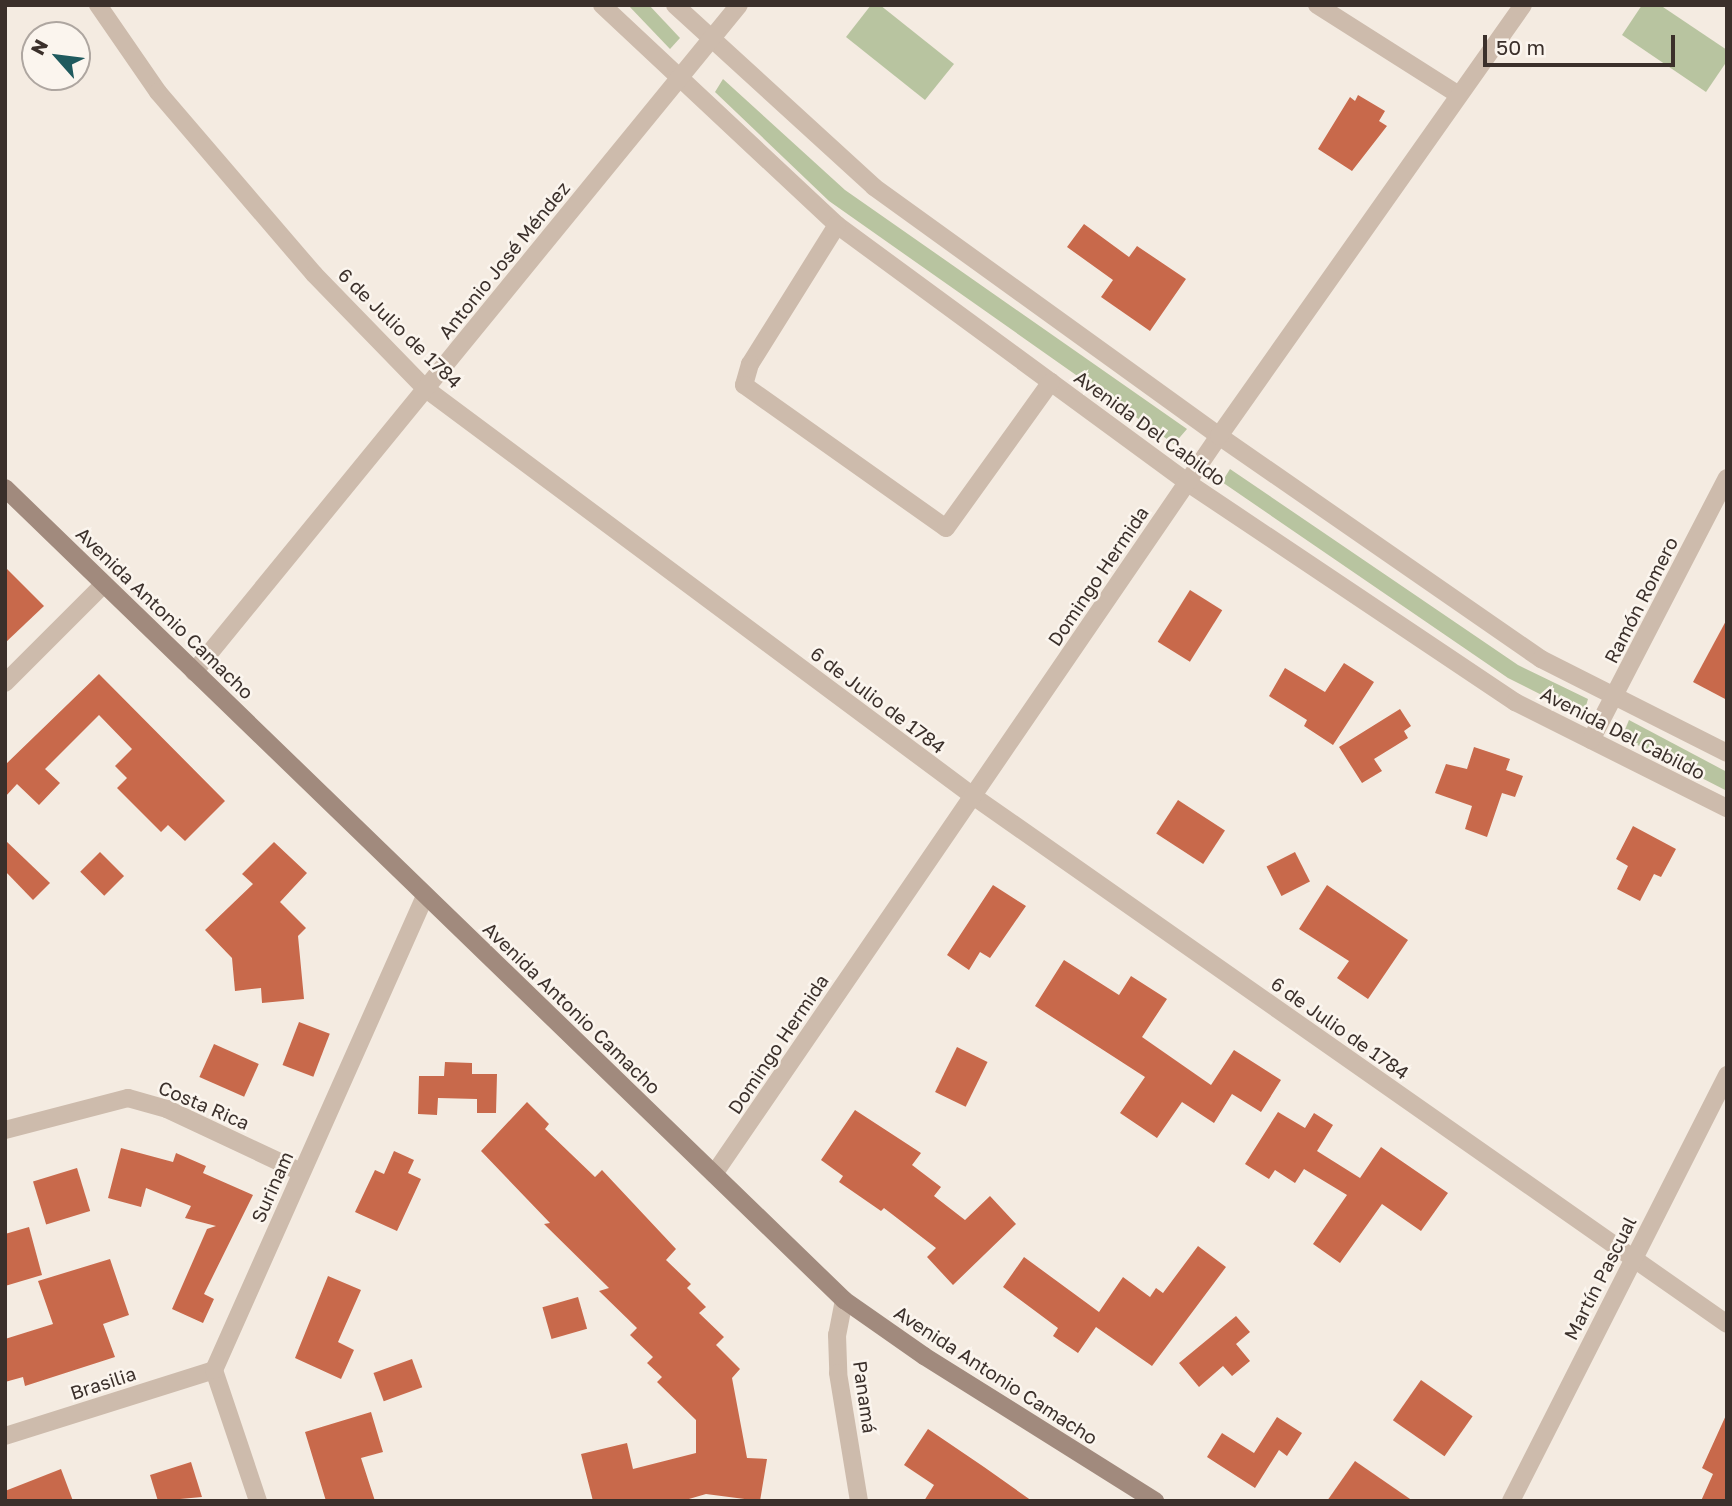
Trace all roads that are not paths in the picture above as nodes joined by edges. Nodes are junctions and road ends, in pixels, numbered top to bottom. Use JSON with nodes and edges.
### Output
{"nodes":[{"id":1,"x":98,"y":5,"type":"edge"},
{"id":2,"x":602,"y":5,"type":"edge"},
{"id":3,"x":675,"y":5,"type":"edge"},
{"id":4,"x":740,"y":5,"type":"edge"},
{"id":5,"x":1317,"y":5,"type":"edge"},
{"id":6,"x":1523,"y":5,"type":"edge"},
{"id":7,"x":710,"y":42,"type":"junction"},
{"id":8,"x":678,"y":80,"type":"junction"},
{"id":9,"x":1459,"y":95,"type":"junction"},
{"id":10,"x":836,"y":225,"type":"junction"},
{"id":11,"x":1051,"y":382,"type":"junction"},
{"id":12,"x":426,"y":388,"type":"junction"},
{"id":13,"x":1219,"y":436,"type":"junction"},
{"id":14,"x":1727,"y":478,"type":"edge"},
{"id":15,"x":1188,"y":482,"type":"junction"},
{"id":16,"x":5,"y":488,"type":"edge"},
{"id":17,"x":104,"y":584,"type":"junction"},
{"id":18,"x":194,"y":671,"type":"junction"},
{"id":19,"x":5,"y":684,"type":"edge"},
{"id":20,"x":1615,"y":696,"type":"junction"},
{"id":21,"x":1591,"y":740,"type":"junction"},
{"id":22,"x":1727,"y":753,"type":"edge"},
{"id":23,"x":973,"y":796,"type":"junction"},
{"id":24,"x":1727,"y":808,"type":"edge"},
{"id":25,"x":425,"y":896,"type":"junction"},
{"id":26,"x":1727,"y":1075,"type":"edge"},
{"id":27,"x":5,"y":1130,"type":"edge"},
{"id":28,"x":301,"y":1172,"type":"junction"},
{"id":29,"x":714,"y":1174,"type":"junction"},
{"id":30,"x":1632,"y":1260,"type":"junction"},
{"id":31,"x":844,"y":1300,"type":"junction"},
{"id":32,"x":1727,"y":1324,"type":"edge"},
{"id":33,"x":214,"y":1370,"type":"junction"},
{"id":34,"x":5,"y":1436,"type":"edge"},
{"id":35,"x":258,"y":1501,"type":"edge"},
{"id":36,"x":859,"y":1501,"type":"edge"},
{"id":37,"x":1155,"y":1501,"type":"edge"},
{"id":38,"x":1511,"y":1501,"type":"edge"}],
"edges":[{"from":1,"to":12,"type":"street","name":"6 de Julio de 1784"},
{"from":2,"to":8,"type":"street","name":"Avenida Del Cabildo"},
{"from":3,"to":7,"type":"street","name":"Avenida Del Cabildo"},
{"from":4,"to":7,"type":"street","name":"Antonio José Méndez"},
{"from":5,"to":9,"type":"street"},
{"from":6,"to":9,"type":"street","name":"Domingo Hermida"},
{"from":7,"to":8,"type":"street","name":"Antonio José Méndez"},
{"from":7,"to":13,"type":"street","name":"Avenida Del Cabildo"},
{"from":8,"to":10,"type":"street","name":"Avenida Del Cabildo"},
{"from":8,"to":12,"type":"street","name":"Antonio José Méndez"},
{"from":9,"to":13,"type":"street","name":"Domingo Hermida"},
{"from":10,"to":11,"type":"street","name":"Avenida Del Cabildo"},
{"from":10,"to":11,"type":"street"},
{"from":11,"to":15,"type":"street","name":"Avenida Del Cabildo"},
{"from":12,"to":18,"type":"street","name":"Antonio José Méndez"},
{"from":12,"to":23,"type":"street","name":"6 de Julio de 1784"},
{"from":13,"to":15,"type":"street","name":"Domingo Hermida"},
{"from":13,"to":20,"type":"street","name":"Avenida Del Cabildo"},
{"from":14,"to":20,"type":"street","name":"Ramón Romero"},
{"from":15,"to":21,"type":"street","name":"Avenida Del Cabildo"},
{"from":15,"to":23,"type":"street","name":"Domingo Hermida"},
{"from":16,"to":17,"type":"street","name":"Avenida Antonio Camacho"},
{"from":17,"to":18,"type":"street","name":"Avenida Antonio Camacho"},
{"from":17,"to":19,"type":"street"},
{"from":18,"to":25,"type":"street","name":"Avenida Antonio Camacho"},
{"from":20,"to":21,"type":"street","name":"Ramón Romero"},
{"from":20,"to":22,"type":"street","name":"Avenida Del Cabildo"},
{"from":21,"to":24,"type":"street","name":"Avenida Del Cabildo"},
{"from":23,"to":29,"type":"street","name":"Domingo Hermida"},
{"from":23,"to":30,"type":"street","name":"6 de Julio de 1784"},
{"from":25,"to":28,"type":"street","name":"Surinam"},
{"from":25,"to":29,"type":"street","name":"Avenida Antonio Camacho"},
{"from":26,"to":30,"type":"street","name":"Martín Pascual"},
{"from":27,"to":28,"type":"street","name":"Costa Rica"},
{"from":28,"to":33,"type":"street","name":"Surinam"},
{"from":29,"to":31,"type":"street","name":"Avenida Antonio Camacho"},
{"from":30,"to":32,"type":"street","name":"6 de Julio de 1784"},
{"from":30,"to":38,"type":"street","name":"Martín Pascual"},
{"from":31,"to":36,"type":"street","name":"Panamá"},
{"from":31,"to":37,"type":"street","name":"Avenida Antonio Camacho"},
{"from":33,"to":34,"type":"street","name":"Brasilia"},
{"from":33,"to":35,"type":"street"}]}
